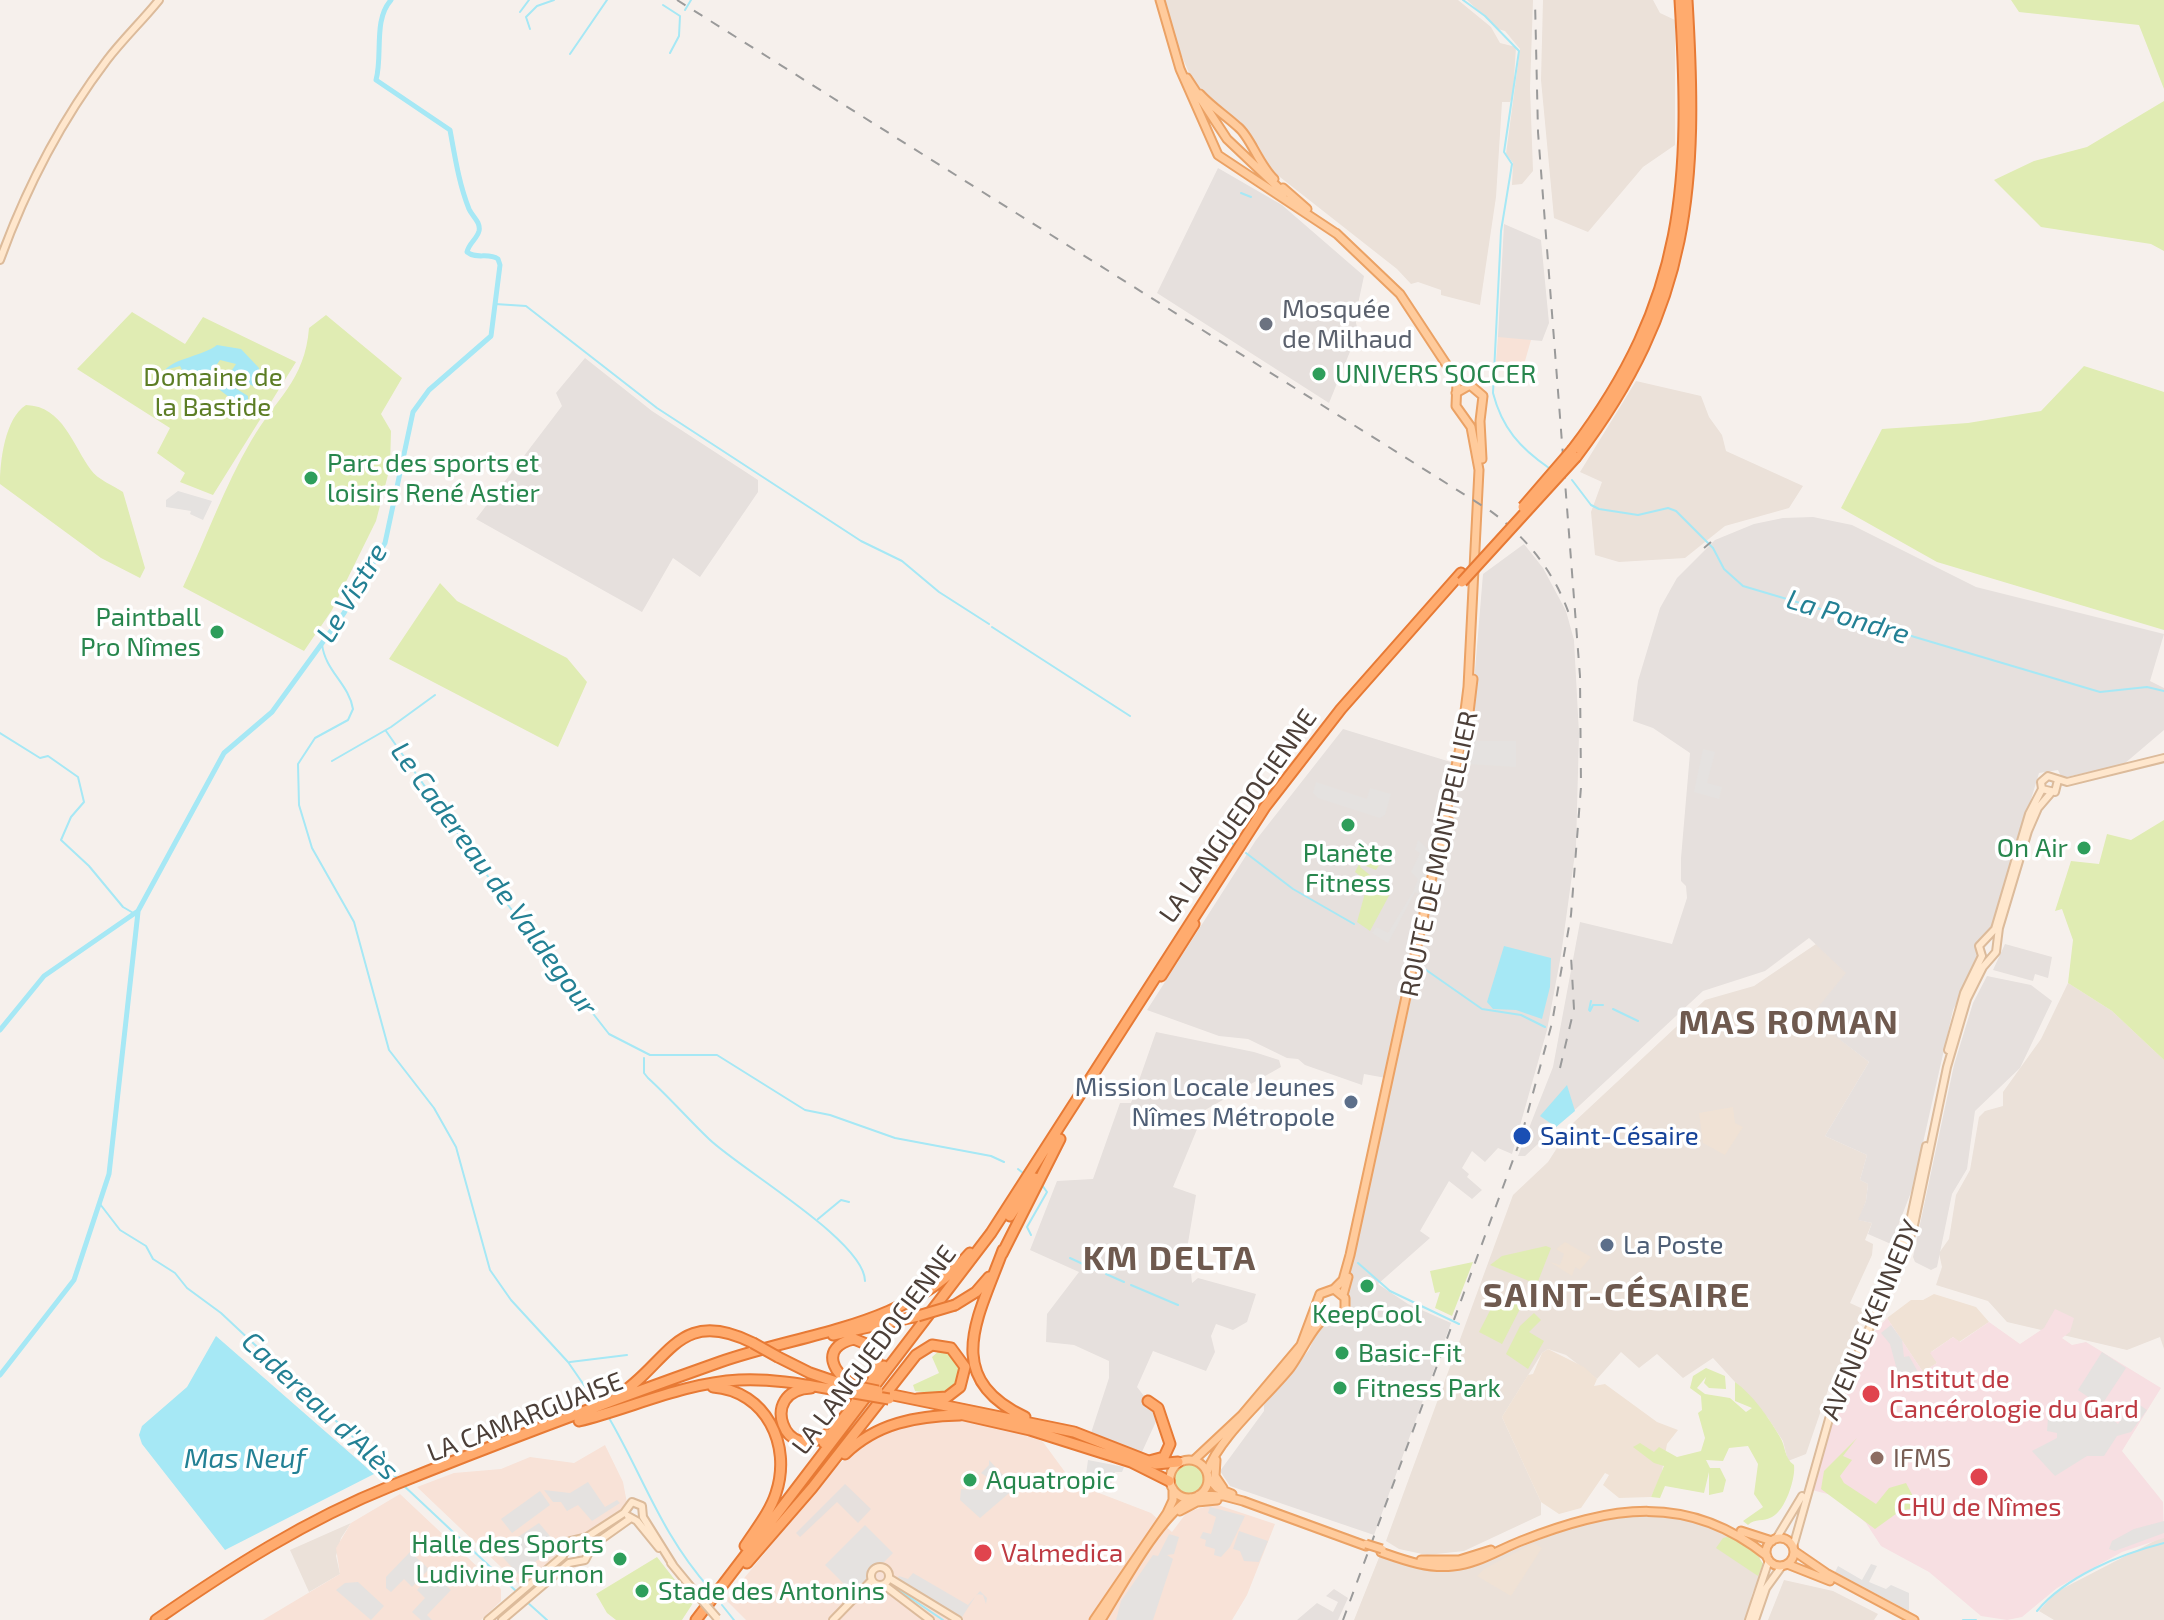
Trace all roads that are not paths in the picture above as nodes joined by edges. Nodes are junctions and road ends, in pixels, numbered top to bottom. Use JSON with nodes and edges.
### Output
{"nodes":[{"id":1,"x":159,"y":0,"type":"edge"},
{"id":2,"x":1160,"y":0,"type":"edge"},
{"id":3,"x":1680,"y":0,"type":"edge"},
{"id":4,"x":1687,"y":0,"type":"edge"},
{"id":5,"x":1164,"y":20,"type":"junction"},
{"id":6,"x":135,"y":29,"type":"junction"},
{"id":7,"x":1333,"y":231,"type":"junction"},
{"id":8,"x":0,"y":260,"type":"edge"},
{"id":9,"x":0,"y":268,"type":"edge"},
{"id":10,"x":1456,"y":374,"type":"junction"},
{"id":11,"x":1468,"y":385,"type":"junction"},
{"id":12,"x":1456,"y":393,"type":"junction"},
{"id":13,"x":1482,"y":408,"type":"junction"},
{"id":14,"x":1462,"y":412,"type":"junction"},
{"id":15,"x":1575,"y":453,"type":"junction"},
{"id":16,"x":1462,"y":578,"type":"junction"},
{"id":17,"x":2164,"y":758,"type":"edge"},
{"id":18,"x":2078,"y":779,"type":"junction"},
{"id":19,"x":2058,"y":780,"type":"junction"},
{"id":20,"x":2042,"y":789,"type":"junction"},
{"id":21,"x":2058,"y":789,"type":"junction"},
{"id":22,"x":2050,"y":794,"type":"junction"},
{"id":23,"x":1989,"y":939,"type":"junction"},
{"id":24,"x":1996,"y":943,"type":"junction"},
{"id":25,"x":1986,"y":956,"type":"junction"},
{"id":26,"x":1060,"y":1139,"type":"junction"},
{"id":27,"x":1006,"y":1211,"type":"junction"},
{"id":28,"x":1003,"y":1250,"type":"junction"},
{"id":29,"x":1334,"y":1289,"type":"junction"},
{"id":30,"x":1343,"y":1295,"type":"junction"},
{"id":31,"x":942,"y":1301,"type":"junction"},
{"id":32,"x":1317,"y":1309,"type":"junction"},
{"id":33,"x":1326,"y":1318,"type":"junction"},
{"id":34,"x":861,"y":1388,"type":"junction"},
{"id":35,"x":830,"y":1389,"type":"junction"},
{"id":36,"x":682,"y":1390,"type":"junction"},
{"id":37,"x":891,"y":1397,"type":"junction"},
{"id":38,"x":917,"y":1399,"type":"junction"},
{"id":39,"x":1148,"y":1401,"type":"dead end"},
{"id":40,"x":969,"y":1416,"type":"junction"},
{"id":41,"x":579,"y":1421,"type":"junction"},
{"id":42,"x":836,"y":1426,"type":"junction"},
{"id":43,"x":1044,"y":1426,"type":"junction"},
{"id":44,"x":1227,"y":1441,"type":"junction"},
{"id":45,"x":464,"y":1458,"type":"junction"},
{"id":46,"x":1194,"y":1460,"type":"junction"},
{"id":47,"x":1178,"y":1462,"type":"junction"},
{"id":48,"x":1149,"y":1466,"type":"junction"},
{"id":49,"x":1208,"y":1475,"type":"junction"},
{"id":50,"x":411,"y":1481,"type":"junction"},
{"id":51,"x":1171,"y":1485,"type":"junction"},
{"id":52,"x":396,"y":1487,"type":"junction"},
{"id":53,"x":812,"y":1488,"type":"junction"},
{"id":54,"x":1228,"y":1492,"type":"junction"},
{"id":55,"x":1199,"y":1495,"type":"junction"},
{"id":56,"x":1190,"y":1498,"type":"junction"},
{"id":57,"x":1243,"y":1501,"type":"junction"},
{"id":58,"x":626,"y":1509,"type":"junction"},
{"id":59,"x":1169,"y":1510,"type":"junction"},
{"id":60,"x":1274,"y":1511,"type":"junction"},
{"id":61,"x":643,"y":1513,"type":"junction"},
{"id":62,"x":632,"y":1518,"type":"junction"},
{"id":63,"x":582,"y":1539,"type":"junction"},
{"id":64,"x":1774,"y":1540,"type":"junction"},
{"id":65,"x":566,"y":1549,"type":"junction"},
{"id":66,"x":743,"y":1549,"type":"junction"},
{"id":67,"x":1794,"y":1549,"type":"junction"},
{"id":68,"x":1382,"y":1551,"type":"junction"},
{"id":69,"x":589,"y":1552,"type":"junction"},
{"id":70,"x":1768,"y":1558,"type":"junction"},
{"id":71,"x":574,"y":1561,"type":"junction"},
{"id":72,"x":747,"y":1563,"type":"junction"},
{"id":73,"x":673,"y":1565,"type":"junction"},
{"id":74,"x":1136,"y":1565,"type":"junction"},
{"id":75,"x":1785,"y":1565,"type":"junction"},
{"id":76,"x":889,"y":1578,"type":"junction"},
{"id":77,"x":877,"y":1584,"type":"junction"},
{"id":78,"x":700,"y":1619,"type":"edge"},
{"id":79,"x":717,"y":1619,"type":"edge"},
{"id":80,"x":156,"y":1620,"type":"edge"},
{"id":81,"x":164,"y":1620,"type":"edge"},
{"id":82,"x":488,"y":1620,"type":"edge"},
{"id":83,"x":502,"y":1620,"type":"edge"},
{"id":84,"x":836,"y":1620,"type":"edge"},
{"id":85,"x":930,"y":1620,"type":"edge"},
{"id":86,"x":958,"y":1620,"type":"edge"},
{"id":87,"x":1094,"y":1620,"type":"edge"},
{"id":88,"x":1101,"y":1620,"type":"edge"},
{"id":89,"x":1749,"y":1620,"type":"edge"},
{"id":90,"x":1755,"y":1620,"type":"edge"},
{"id":91,"x":1906,"y":1620,"type":"edge"},
{"id":92,"x":1914,"y":1620,"type":"edge"}],
"edges":[{"from":1,"to":6,"type":"main road"},
{"from":2,"to":5,"type":"main road"},
{"from":3,"to":15,"type":"highway","name":"LA LANGUEDOCIENNE"},
{"from":4,"to":15,"type":"highway","name":"LA LANGUEDOCIENNE"},
{"from":5,"to":7,"type":"main road"},
{"from":5,"to":7,"type":"main road"},
{"from":5,"to":7,"type":"main road"},
{"from":6,"to":8,"type":"main road"},
{"from":6,"to":9,"type":"main road"},
{"from":7,"to":10,"type":"main road"},
{"from":10,"to":11,"type":"main road"},
{"from":10,"to":12,"type":"main road"},
{"from":11,"to":12,"type":"main road"},
{"from":11,"to":13,"type":"main road"},
{"from":12,"to":14,"type":"main road"},
{"from":13,"to":14,"type":"main road"},
{"from":13,"to":30,"type":"main road","name":"ROUTE DE MONTPELLIER"},
{"from":14,"to":29,"type":"main road","name":"ROUTE DE MONTPELLIER"},
{"from":15,"to":16,"type":"highway","name":"LA LANGUEDOCIENNE","bridge":true},
{"from":16,"to":26,"type":"highway","name":"LA LANGUEDOCIENNE"},
{"from":16,"to":27,"type":"highway","name":"LA LANGUEDOCIENNE"},
{"from":17,"to":18,"type":"main road"},
{"from":18,"to":19,"type":"main road"},
{"from":18,"to":21,"type":"main road"},
{"from":19,"to":20,"type":"main road"},
{"from":19,"to":21,"type":"main road"},
{"from":20,"to":22,"type":"main road"},
{"from":20,"to":23,"type":"main road"},
{"from":21,"to":22,"type":"main road"},
{"from":22,"to":24,"type":"main road"},
{"from":23,"to":24,"type":"main road"},
{"from":23,"to":25,"type":"main road"},
{"from":24,"to":25,"type":"main road"},
{"from":25,"to":64,"type":"main road","name":"AVENUE KENNEDY"},
{"from":25,"to":67,"type":"main road","name":"AVENUE KENNEDY"},
{"from":26,"to":28,"type":"highway"},
{"from":26,"to":72,"type":"highway","name":"LA LANGUEDOCIENNE"},
{"from":27,"to":31,"type":"highway","name":"LA LANGUEDOCIENNE"},
{"from":27,"to":45,"type":"highway"},
{"from":28,"to":41,"type":"highway","name":"LA CAMARGUAISE","bridge":true},
{"from":28,"to":43,"type":"highway"},
{"from":29,"to":30,"type":"main road"},
{"from":29,"to":32,"type":"main road"},
{"from":30,"to":33,"type":"main road"},
{"from":31,"to":34,"type":"highway"},
{"from":31,"to":78,"type":"highway","name":"LA LANGUEDOCIENNE"},
{"from":32,"to":33,"type":"main road"},
{"from":32,"to":46,"type":"main road"},
{"from":33,"to":44,"type":"main road"},
{"from":34,"to":34,"type":"highway"},
{"from":34,"to":35,"type":"highway"},
{"from":34,"to":37,"type":"highway","bridge":true},
{"from":34,"to":42,"type":"highway"},
{"from":34,"to":45,"type":"highway","bridge":true},
{"from":35,"to":36,"type":"highway"},
{"from":35,"to":42,"type":"highway"},
{"from":36,"to":41,"type":"highway"},
{"from":36,"to":66,"type":"highway"},
{"from":37,"to":38,"type":"highway"},
{"from":37,"to":40,"type":"highway"},
{"from":38,"to":43,"type":"highway"},
{"from":38,"to":53,"type":"highway"},
{"from":39,"to":48,"type":"highway"},
{"from":40,"to":48,"type":"highway"},
{"from":40,"to":53,"type":"highway"},
{"from":41,"to":50,"type":"highway","name":"LA CAMARGUAISE"},
{"from":42,"to":66,"type":"highway"},
{"from":43,"to":48,"type":"highway"},
{"from":44,"to":49,"type":"main road"},
{"from":44,"to":54,"type":"main road"},
{"from":45,"to":50,"type":"highway","name":"LA CAMARGUAISE"},
{"from":46,"to":47,"type":"main road"},
{"from":46,"to":49,"type":"main road"},
{"from":47,"to":48,"type":"highway"},
{"from":47,"to":51,"type":"main road"},
{"from":48,"to":51,"type":"highway"},
{"from":48,"to":59,"type":"main road"},
{"from":49,"to":54,"type":"main road"},
{"from":49,"to":55,"type":"main road"},
{"from":50,"to":52,"type":"highway","name":"LA CAMARGUAISE"},
{"from":51,"to":56,"type":"main road"},
{"from":51,"to":59,"type":"main road"},
{"from":52,"to":80,"type":"highway","name":"LA CAMARGUAISE"},
{"from":52,"to":81,"type":"highway","name":"LA CAMARGUAISE"},
{"from":53,"to":72,"type":"highway"},
{"from":54,"to":60,"type":"main road"},
{"from":55,"to":56,"type":"main road"},
{"from":55,"to":57,"type":"main road"},
{"from":56,"to":74,"type":"main road"},
{"from":57,"to":60,"type":"main road"},
{"from":57,"to":74,"type":"main road"},
{"from":58,"to":61,"type":"main road"},
{"from":58,"to":62,"type":"main road"},
{"from":58,"to":63,"type":"main road"},
{"from":59,"to":87,"type":"main road"},
{"from":60,"to":68,"type":"main road","bridge":true},
{"from":61,"to":62,"type":"main road"},
{"from":61,"to":73,"type":"main road"},
{"from":62,"to":69,"type":"main road"},
{"from":62,"to":73,"type":"main road"},
{"from":63,"to":65,"type":"main road"},
{"from":63,"to":69,"type":"main road"},
{"from":64,"to":67,"type":"main road"},
{"from":64,"to":68,"type":"main road"},
{"from":64,"to":70,"type":"main road"},
{"from":65,"to":71,"type":"main road"},
{"from":65,"to":82,"type":"main road"},
{"from":66,"to":78,"type":"highway"},
{"from":67,"to":75,"type":"main road"},
{"from":67,"to":92,"type":"main road"},
{"from":68,"to":70,"type":"main road"},
{"from":69,"to":71,"type":"main road"},
{"from":70,"to":75,"type":"main road"},
{"from":70,"to":89,"type":"main road"},
{"from":71,"to":83,"type":"main road"},
{"from":72,"to":78,"type":"highway","name":"LA LANGUEDOCIENNE"},
{"from":73,"to":79,"type":"main road","bridge":true},
{"from":74,"to":88,"type":"main road"},
{"from":75,"to":90,"type":"main road"},
{"from":75,"to":91,"type":"main road"},
{"from":76,"to":77,"type":"main road"},
{"from":76,"to":77,"type":"main road"},
{"from":76,"to":86,"type":"main road"},
{"from":77,"to":84,"type":"main road"},
{"from":77,"to":85,"type":"main road"}]}
